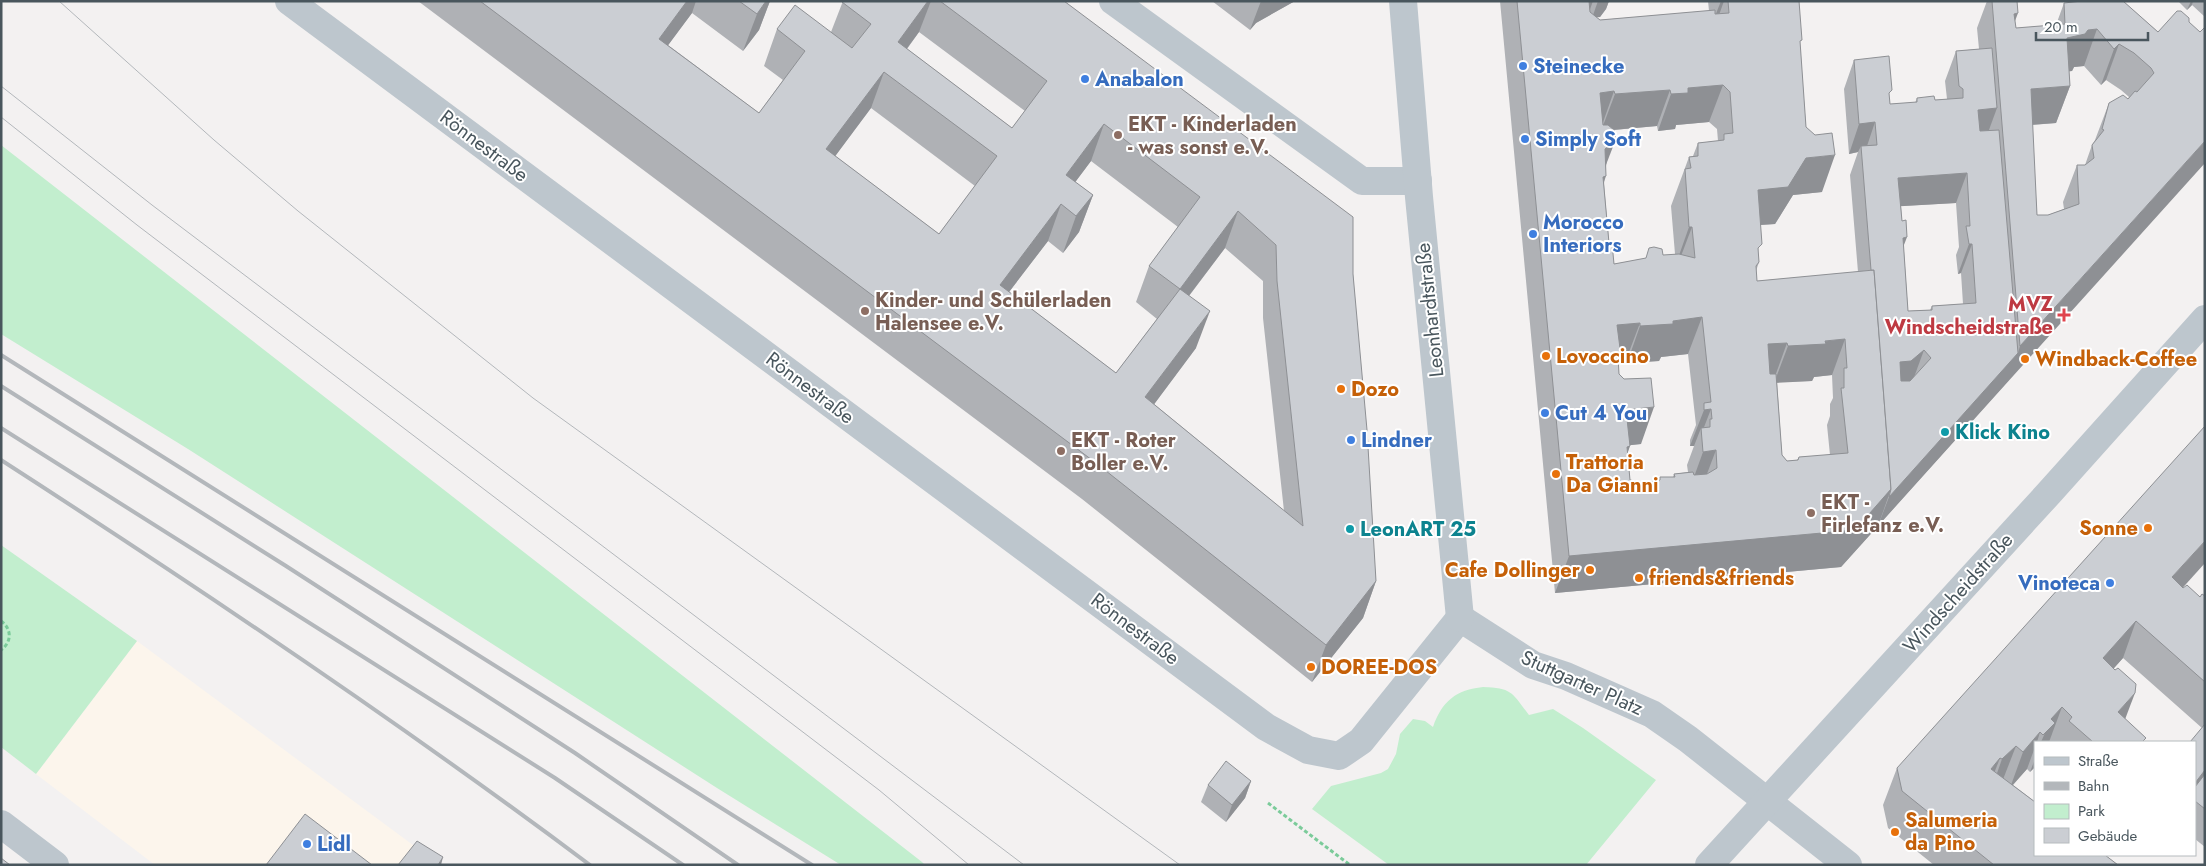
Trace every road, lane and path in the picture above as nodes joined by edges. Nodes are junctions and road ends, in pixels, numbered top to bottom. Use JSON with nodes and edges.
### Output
{"nodes":[{"id":1,"x":289,"y":1,"type":"edge"},
{"id":2,"x":1114,"y":1,"type":"edge"},
{"id":3,"x":1403,"y":1,"type":"edge"},
{"id":4,"x":1418,"y":181,"type":"junction"},
{"id":5,"x":2205,"y":319,"type":"edge"},
{"id":6,"x":1460,"y":618,"type":"junction"},
{"id":7,"x":1,"y":621,"type":"edge"},
{"id":8,"x":1,"y":650,"type":"edge"},
{"id":9,"x":1767,"y":802,"type":"junction"},
{"id":10,"x":1268,"y":803,"type":"dead end"},
{"id":11,"x":1,"y":824,"type":"edge"},
{"id":12,"x":55,"y":865,"type":"edge"},
{"id":13,"x":1350,"y":865,"type":"edge"},
{"id":14,"x":1709,"y":865,"type":"edge"},
{"id":15,"x":1848,"y":865,"type":"edge"}],
"edges":[{"from":1,"to":6,"type":"street","name":"Rönnestraße"},
{"from":2,"to":4,"type":"street"},
{"from":3,"to":4,"type":"street","name":"Leonhardtstraße"},
{"from":4,"to":6,"type":"street","name":"Leonhardtstraße"},
{"from":5,"to":9,"type":"street","name":"Windscheidstraße"},
{"from":6,"to":9,"type":"street","name":"Stuttgarter Platz"},
{"from":7,"to":8,"type":"path"},
{"from":9,"to":14,"type":"street","name":"Windscheidstraße"},
{"from":9,"to":15,"type":"street","name":"Stuttgarter Platz"},
{"from":10,"to":13,"type":"path"},
{"from":11,"to":12,"type":"street"}]}
